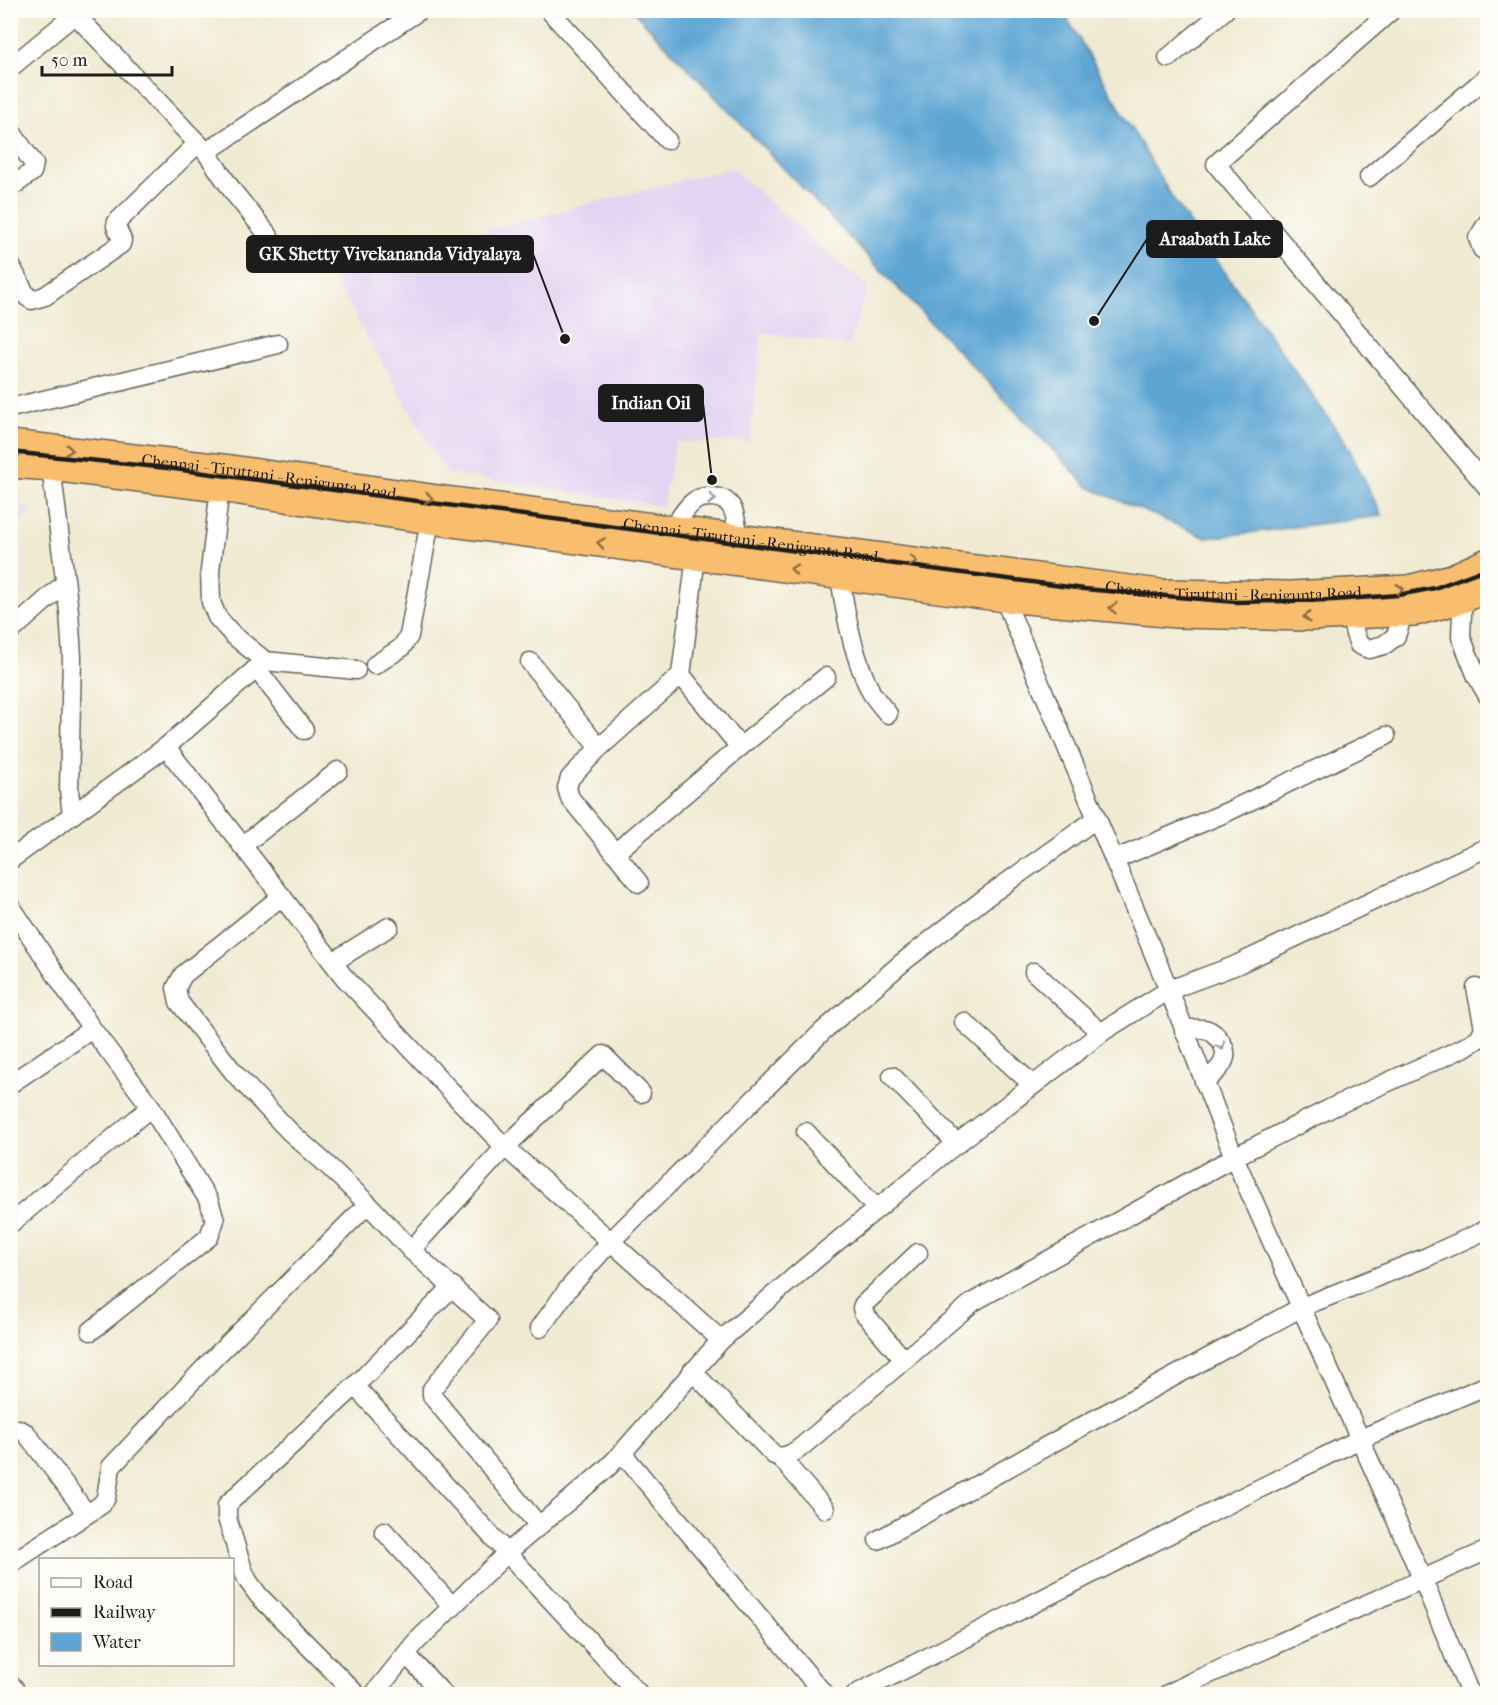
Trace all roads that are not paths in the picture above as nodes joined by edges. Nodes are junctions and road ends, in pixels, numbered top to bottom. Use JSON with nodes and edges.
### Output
{"nodes":[{"id":1,"x":420,"y":10,"type":"edge"},
{"id":2,"x":549,"y":10,"type":"edge"},
{"id":3,"x":1225,"y":10,"type":"edge"},
{"id":4,"x":1392,"y":10,"type":"edge"},
{"id":5,"x":75,"y":12,"type":"edge"},
{"id":6,"x":1168,"y":58,"type":"dead end"},
{"id":7,"x":10,"y":68,"type":"edge"},
{"id":8,"x":1488,"y":76,"type":"edge"},
{"id":9,"x":10,"y":130,"type":"edge"},
{"id":10,"x":667,"y":140,"type":"dead end"},
{"id":11,"x":202,"y":148,"type":"junction"},
{"id":12,"x":1369,"y":177,"type":"dead end"},
{"id":13,"x":10,"y":188,"type":"edge"},
{"id":14,"x":1488,"y":222,"type":"edge"},
{"id":15,"x":269,"y":236,"type":"dead end"},
{"id":16,"x":1488,"y":253,"type":"edge"},
{"id":17,"x":10,"y":264,"type":"edge"},
{"id":18,"x":278,"y":344,"type":"dead end"},
{"id":19,"x":10,"y":408,"type":"edge"},
{"id":20,"x":10,"y":444,"type":"edge"},
{"id":21,"x":10,"y":464,"type":"edge"},
{"id":22,"x":51,"y":467,"type":"junction"},
{"id":23,"x":220,"y":488,"type":"junction"},
{"id":24,"x":1488,"y":488,"type":"edge"},
{"id":25,"x":430,"y":520,"type":"junction"},
{"id":26,"x":672,"y":529,"type":"junction"},
{"id":27,"x":738,"y":538,"type":"junction"},
{"id":28,"x":696,"y":556,"type":"junction"},
{"id":29,"x":1476,"y":566,"type":"edge"},
{"id":30,"x":840,"y":575,"type":"junction"},
{"id":31,"x":65,"y":583,"type":"junction"},
{"id":32,"x":1006,"y":586,"type":"junction"},
{"id":33,"x":1488,"y":588,"type":"edge"},
{"id":34,"x":1463,"y":599,"type":"junction"},
{"id":35,"x":10,"y":632,"type":"edge"},
{"id":36,"x":530,"y":662,"type":"dead end"},
{"id":37,"x":260,"y":664,"type":"junction"},
{"id":38,"x":375,"y":665,"type":"dead end"},
{"id":39,"x":356,"y":670,"type":"dead end"},
{"id":40,"x":681,"y":675,"type":"junction"},
{"id":41,"x":826,"y":677,"type":"dead end"},
{"id":42,"x":1488,"y":696,"type":"edge"},
{"id":43,"x":888,"y":714,"type":"dead end"},
{"id":44,"x":304,"y":730,"type":"dead end"},
{"id":45,"x":1386,"y":736,"type":"dead end"},
{"id":46,"x":166,"y":747,"type":"junction"},
{"id":47,"x":740,"y":747,"type":"junction"},
{"id":48,"x":599,"y":748,"type":"junction"},
{"id":49,"x":338,"y":771,"type":"dead end"},
{"id":50,"x":72,"y":815,"type":"junction"},
{"id":51,"x":1096,"y":819,"type":"junction"},
{"id":52,"x":242,"y":846,"type":"junction"},
{"id":53,"x":1488,"y":847,"type":"edge"},
{"id":54,"x":615,"y":854,"type":"junction"},
{"id":55,"x":10,"y":860,"type":"edge"},
{"id":56,"x":1114,"y":861,"type":"junction"},
{"id":57,"x":639,"y":883,"type":"dead end"},
{"id":58,"x":282,"y":896,"type":"junction"},
{"id":59,"x":10,"y":905,"type":"edge"},
{"id":60,"x":389,"y":927,"type":"dead end"},
{"id":61,"x":333,"y":962,"type":"junction"},
{"id":62,"x":1034,"y":972,"type":"dead end"},
{"id":63,"x":1476,"y":988,"type":"dead end"},
{"id":64,"x":1169,"y":990,"type":"junction"},
{"id":65,"x":964,"y":1022,"type":"dead end"},
{"id":66,"x":92,"y":1029,"type":"junction"},
{"id":67,"x":1184,"y":1030,"type":"junction"},
{"id":68,"x":1101,"y":1033,"type":"junction"},
{"id":69,"x":892,"y":1076,"type":"dead end"},
{"id":70,"x":1204,"y":1082,"type":"junction"},
{"id":71,"x":10,"y":1084,"type":"edge"},
{"id":72,"x":1033,"y":1085,"type":"junction"},
{"id":73,"x":642,"y":1093,"type":"dead end"},
{"id":74,"x":151,"y":1107,"type":"junction"},
{"id":75,"x":806,"y":1131,"type":"dead end"},
{"id":76,"x":957,"y":1144,"type":"junction"},
{"id":77,"x":505,"y":1147,"type":"junction"},
{"id":78,"x":1234,"y":1157,"type":"junction"},
{"id":79,"x":368,"y":1204,"type":"junction"},
{"id":80,"x":877,"y":1209,"type":"junction"},
{"id":81,"x":10,"y":1224,"type":"edge"},
{"id":82,"x":1488,"y":1229,"type":"edge"},
{"id":83,"x":610,"y":1242,"type":"junction"},
{"id":84,"x":411,"y":1250,"type":"junction"},
{"id":85,"x":918,"y":1253,"type":"dead end"},
{"id":86,"x":453,"y":1286,"type":"junction"},
{"id":87,"x":1302,"y":1308,"type":"junction"},
{"id":88,"x":540,"y":1328,"type":"dead end"},
{"id":89,"x":91,"y":1331,"type":"dead end"},
{"id":90,"x":721,"y":1340,"type":"junction"},
{"id":91,"x":904,"y":1360,"type":"junction"},
{"id":92,"x":692,"y":1371,"type":"junction"},
{"id":93,"x":1488,"y":1385,"type":"edge"},
{"id":94,"x":355,"y":1386,"type":"junction"},
{"id":95,"x":10,"y":1434,"type":"edge"},
{"id":96,"x":1360,"y":1439,"type":"junction"},
{"id":97,"x":622,"y":1453,"type":"junction"},
{"id":98,"x":780,"y":1457,"type":"junction"},
{"id":99,"x":825,"y":1509,"type":"dead end"},
{"id":100,"x":87,"y":1514,"type":"junction"},
{"id":101,"x":539,"y":1526,"type":"junction"},
{"id":102,"x":384,"y":1531,"type":"dead end"},
{"id":103,"x":878,"y":1540,"type":"dead end"},
{"id":104,"x":1488,"y":1550,"type":"edge"},
{"id":105,"x":507,"y":1554,"type":"junction"},
{"id":106,"x":10,"y":1564,"type":"edge"},
{"id":107,"x":1422,"y":1578,"type":"junction"},
{"id":108,"x":453,"y":1606,"type":"junction"},
{"id":109,"x":406,"y":1654,"type":"junction"},
{"id":110,"x":356,"y":1695,"type":"edge"},
{"id":111,"x":374,"y":1695,"type":"edge"},
{"id":112,"x":443,"y":1695,"type":"edge"},
{"id":113,"x":639,"y":1695,"type":"edge"},
{"id":114,"x":824,"y":1695,"type":"edge"},
{"id":115,"x":856,"y":1695,"type":"edge"},
{"id":116,"x":1168,"y":1695,"type":"edge"},
{"id":117,"x":1470,"y":1695,"type":"edge"}],
"edges":[{"from":1,"to":11,"type":"street"},
{"from":2,"to":10,"type":"street"},
{"from":3,"to":6,"type":"street"},
{"from":4,"to":24,"type":"street"},
{"from":5,"to":7,"type":"street"},
{"from":5,"to":11,"type":"street"},
{"from":8,"to":12,"type":"street"},
{"from":9,"to":13,"type":"street"},
{"from":11,"to":15,"type":"street"},
{"from":11,"to":17,"type":"street"},
{"from":14,"to":16,"type":"street"},
{"from":18,"to":19,"type":"street"},
{"from":20,"to":26,"type":"highway","name":"Chennai - Tiruttani - Renigunta Road","one_way":true},
{"from":21,"to":22,"type":"highway","name":"Chennai - Tiruttani - Renigunta Road"},
{"from":22,"to":23,"type":"highway","name":"Chennai - Tiruttani - Renigunta Road"},
{"from":22,"to":31,"type":"street"},
{"from":23,"to":25,"type":"highway","name":"Chennai - Tiruttani - Renigunta Road"},
{"from":23,"to":37,"type":"street"},
{"from":28,"to":25,"type":"highway","name":"Chennai - Tiruttani - Renigunta Road","one_way":true},
{"from":25,"to":38,"type":"street"},
{"from":26,"to":27,"type":"highway","name":"Chennai - Tiruttani - Renigunta Road"},
{"from":26,"to":27,"type":"street","one_way":true},
{"from":27,"to":32,"type":"highway","name":"Chennai - Tiruttani - Renigunta Road","one_way":true},
{"from":30,"to":28,"type":"highway","name":"Chennai - Tiruttani - Renigunta Road","one_way":true},
{"from":28,"to":40,"type":"street"},
{"from":32,"to":29,"type":"highway","name":"Chennai - Tiruttani - Renigunta Road","one_way":true},
{"from":29,"to":34,"type":"street"},
{"from":30,"to":32,"type":"highway","name":"Chennai - Tiruttani - Renigunta Road"},
{"from":30,"to":43,"type":"street"},
{"from":31,"to":35,"type":"street"},
{"from":31,"to":50,"type":"street"},
{"from":34,"to":32,"type":"highway","name":"Chennai - Tiruttani - Renigunta Road","one_way":true},
{"from":32,"to":51,"type":"street"},
{"from":33,"to":34,"type":"highway","name":"Chennai - Tiruttani - Renigunta Road"},
{"from":34,"to":42,"type":"street"},
{"from":36,"to":48,"type":"street"},
{"from":37,"to":39,"type":"street"},
{"from":37,"to":44,"type":"street"},
{"from":37,"to":46,"type":"street"},
{"from":40,"to":47,"type":"street"},
{"from":40,"to":48,"type":"street"},
{"from":41,"to":47,"type":"street"},
{"from":45,"to":56,"type":"street"},
{"from":46,"to":50,"type":"street"},
{"from":46,"to":52,"type":"street"},
{"from":47,"to":54,"type":"street"},
{"from":48,"to":54,"type":"street"},
{"from":49,"to":52,"type":"street"},
{"from":50,"to":55,"type":"street"},
{"from":51,"to":56,"type":"street"},
{"from":51,"to":83,"type":"street"},
{"from":52,"to":58,"type":"street"},
{"from":53,"to":64,"type":"street"},
{"from":54,"to":57,"type":"street"},
{"from":56,"to":64,"type":"street"},
{"from":58,"to":61,"type":"street"},
{"from":58,"to":79,"type":"street"},
{"from":59,"to":66,"type":"street"},
{"from":60,"to":61,"type":"street"},
{"from":61,"to":77,"type":"street"},
{"from":62,"to":68,"type":"street"},
{"from":63,"to":78,"type":"street"},
{"from":64,"to":67,"type":"street"},
{"from":64,"to":68,"type":"street"},
{"from":65,"to":72,"type":"street"},
{"from":66,"to":71,"type":"street"},
{"from":66,"to":74,"type":"street"},
{"from":67,"to":70,"type":"street"},
{"from":67,"to":70,"type":"street","one_way":true},
{"from":68,"to":72,"type":"street"},
{"from":69,"to":76,"type":"street"},
{"from":70,"to":78,"type":"street"},
{"from":72,"to":76,"type":"street"},
{"from":73,"to":77,"type":"street"},
{"from":74,"to":81,"type":"street"},
{"from":74,"to":89,"type":"street"},
{"from":75,"to":80,"type":"street"},
{"from":76,"to":80,"type":"street"},
{"from":77,"to":83,"type":"street"},
{"from":77,"to":84,"type":"street"},
{"from":78,"to":87,"type":"street"},
{"from":78,"to":91,"type":"street"},
{"from":79,"to":84,"type":"street"},
{"from":79,"to":100,"type":"street"},
{"from":80,"to":90,"type":"street"},
{"from":82,"to":87,"type":"street"},
{"from":83,"to":88,"type":"street"},
{"from":83,"to":90,"type":"street"},
{"from":84,"to":86,"type":"street"},
{"from":85,"to":91,"type":"street"},
{"from":86,"to":94,"type":"street"},
{"from":86,"to":101,"type":"street"},
{"from":87,"to":96,"type":"street"},
{"from":87,"to":103,"type":"street"},
{"from":90,"to":92,"type":"street"},
{"from":91,"to":98,"type":"street"},
{"from":92,"to":97,"type":"street"},
{"from":92,"to":98,"type":"street"},
{"from":93,"to":96,"type":"street"},
{"from":94,"to":105,"type":"street"},
{"from":94,"to":110,"type":"street"},
{"from":95,"to":100,"type":"street"},
{"from":96,"to":107,"type":"street"},
{"from":96,"to":115,"type":"street"},
{"from":97,"to":101,"type":"street"},
{"from":97,"to":114,"type":"street"},
{"from":98,"to":99,"type":"street"},
{"from":100,"to":106,"type":"street"},
{"from":101,"to":105,"type":"street"},
{"from":102,"to":108,"type":"street"},
{"from":104,"to":107,"type":"street"},
{"from":105,"to":108,"type":"street"},
{"from":105,"to":113,"type":"street"},
{"from":107,"to":116,"type":"street"},
{"from":107,"to":117,"type":"street"},
{"from":108,"to":109,"type":"street"},
{"from":109,"to":111,"type":"street"},
{"from":109,"to":112,"type":"street"}]}
